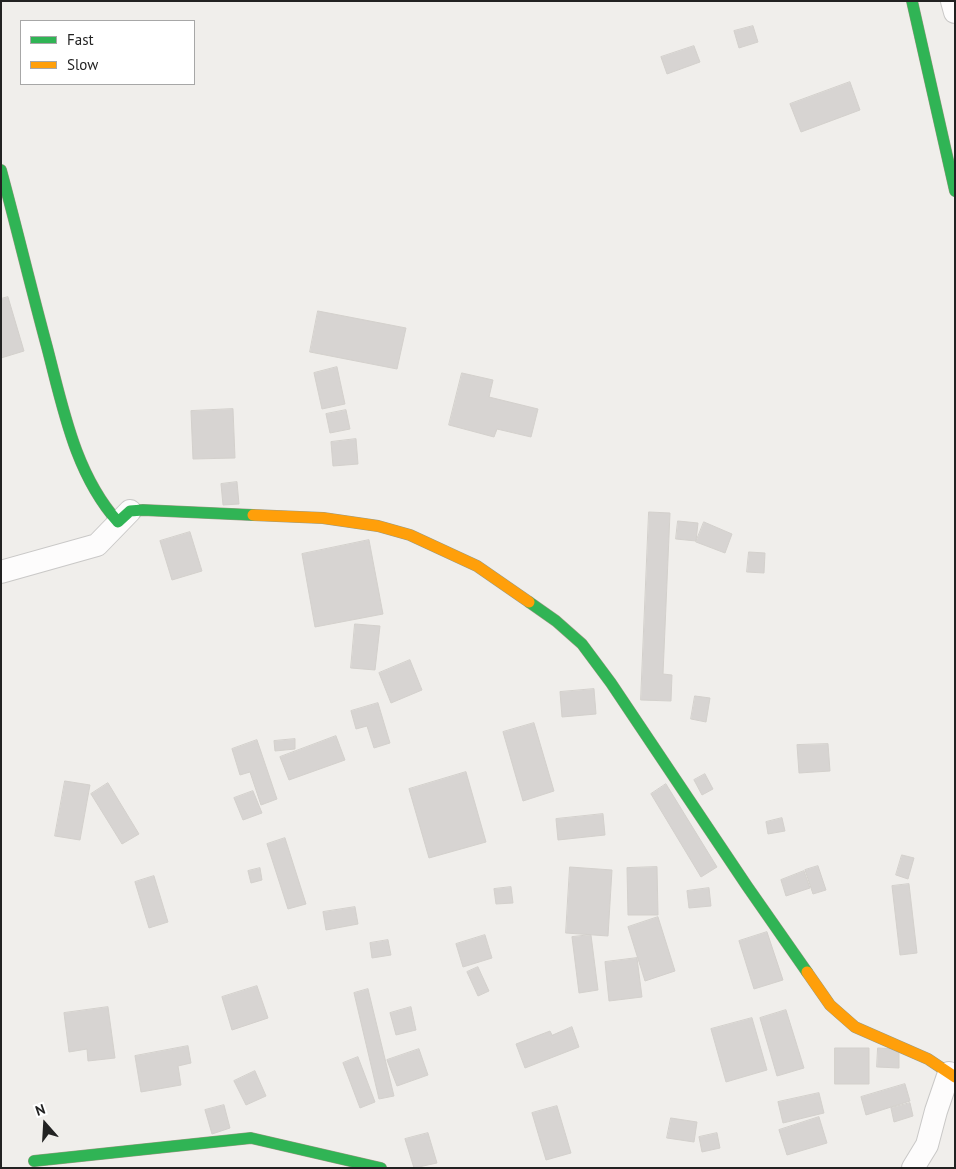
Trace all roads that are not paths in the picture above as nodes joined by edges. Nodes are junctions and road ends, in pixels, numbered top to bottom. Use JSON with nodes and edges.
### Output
{"nodes":[{"id":1,"x":912,"y":1,"type":"edge"},
{"id":2,"x":952,"y":1,"type":"edge"},
{"id":3,"x":955,"y":12,"type":"edge"},
{"id":4,"x":1,"y":170,"type":"edge"},
{"id":5,"x":955,"y":191,"type":"edge"},
{"id":6,"x":130,"y":510,"type":"junction"},
{"id":7,"x":1,"y":572,"type":"edge"},
{"id":8,"x":952,"y":1075,"type":"edge"},
{"id":9,"x":34,"y":1161,"type":"dead end"},
{"id":10,"x":381,"y":1168,"type":"edge"},
{"id":11,"x":913,"y":1168,"type":"edge"}],
"edges":[{"from":1,"to":5,"type":"street"},
{"from":2,"to":3,"type":"street"},
{"from":4,"to":6,"type":"street"},
{"from":6,"to":7,"type":"street"},
{"from":6,"to":8,"type":"street"},
{"from":8,"to":11,"type":"street"},
{"from":9,"to":10,"type":"street"}]}
